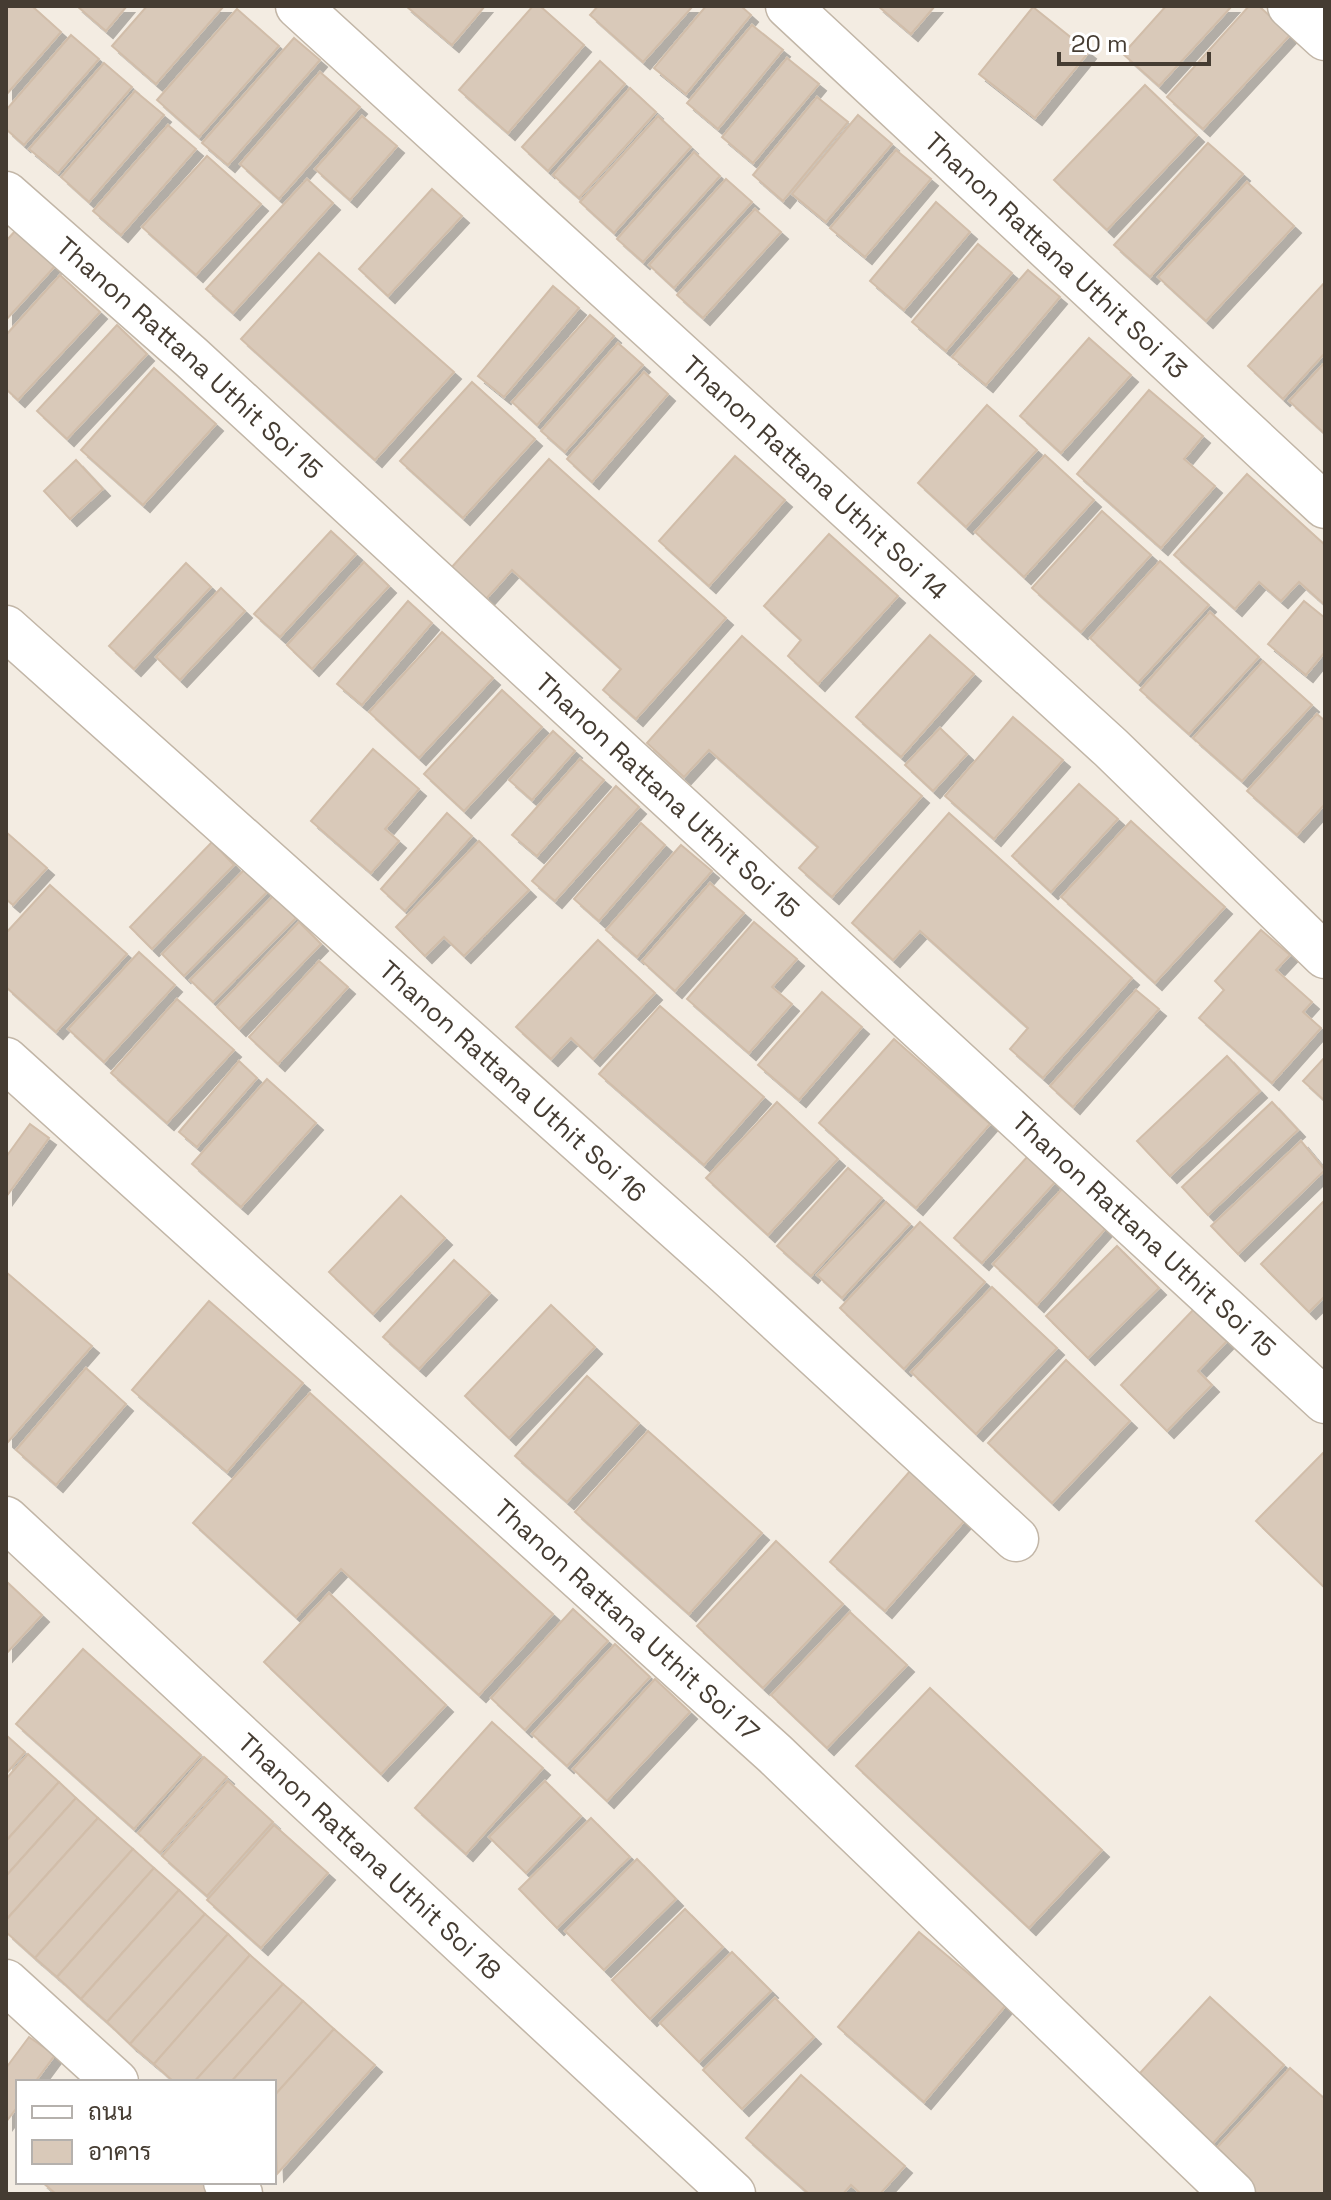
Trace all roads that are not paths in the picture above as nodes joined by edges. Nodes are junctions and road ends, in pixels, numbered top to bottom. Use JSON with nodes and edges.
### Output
{"nodes":[{"id":1,"x":298,"y":6,"type":"edge"},
{"id":2,"x":788,"y":6,"type":"edge"},
{"id":3,"x":1290,"y":6,"type":"edge"},
{"id":4,"x":1325,"y":38,"type":"edge"},
{"id":5,"x":6,"y":194,"type":"edge"},
{"id":6,"x":1325,"y":506,"type":"edge"},
{"id":7,"x":6,"y":628,"type":"edge"},
{"id":8,"x":1325,"y":956,"type":"edge"},
{"id":9,"x":6,"y":1060,"type":"edge"},
{"id":10,"x":1325,"y":1401,"type":"edge"},
{"id":11,"x":6,"y":1519,"type":"edge"},
{"id":12,"x":1016,"y":1539,"type":"dead end"},
{"id":13,"x":6,"y":1982,"type":"edge"},
{"id":14,"x":114,"y":2080,"type":"edge"},
{"id":15,"x":733,"y":2194,"type":"edge"},
{"id":16,"x":1233,"y":2194,"type":"edge"}],
"edges":[{"from":1,"to":8,"type":"street","name":"Thanon Rattana Uthit Soi 14"},
{"from":2,"to":6,"type":"street","name":"Thanon Rattana Uthit Soi 13"},
{"from":3,"to":4,"type":"street"},
{"from":5,"to":10,"type":"street","name":"Thanon Rattana Uthit Soi 15"},
{"from":7,"to":12,"type":"street","name":"Thanon Rattana Uthit Soi 16"},
{"from":9,"to":16,"type":"street","name":"Thanon Rattana Uthit Soi 17"},
{"from":11,"to":15,"type":"street","name":"Thanon Rattana Uthit Soi 18"},
{"from":13,"to":14,"type":"street"}]}
